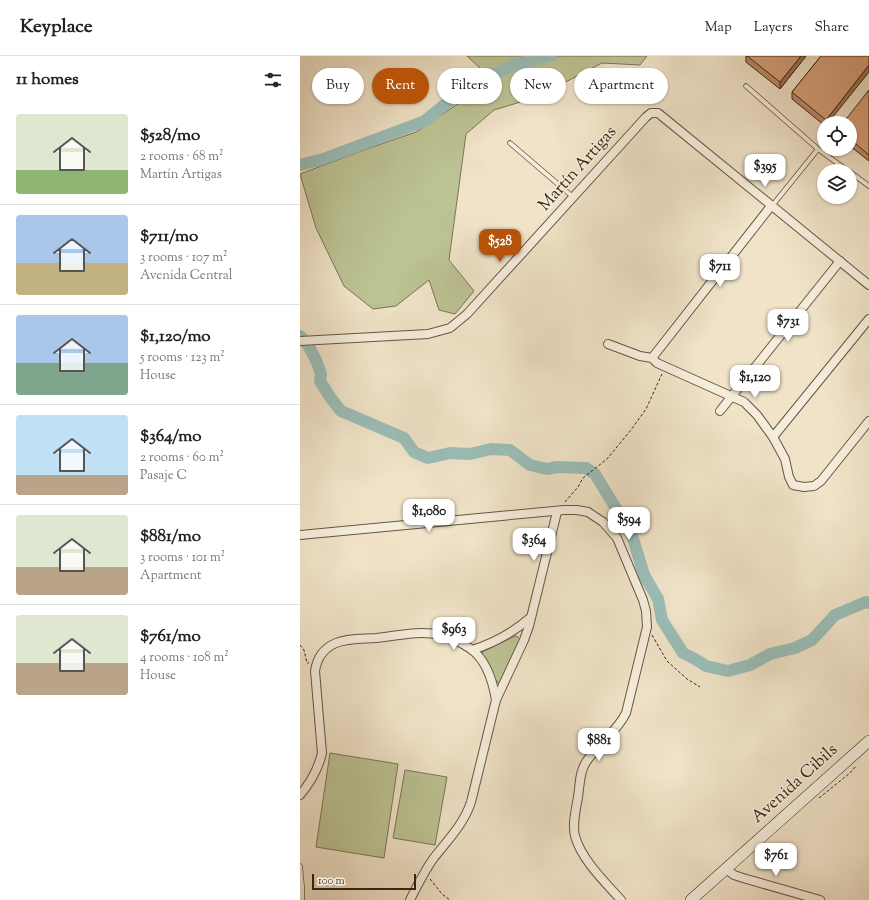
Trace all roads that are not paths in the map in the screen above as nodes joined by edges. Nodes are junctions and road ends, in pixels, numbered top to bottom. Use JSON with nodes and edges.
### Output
{"nodes":[{"id":1,"x":746,"y":86,"type":"dead end"},
{"id":2,"x":510,"y":143,"type":"dead end"},
{"id":3,"x":817,"y":148,"type":"edge"},
{"id":4,"x":817,"y":150,"type":"edge"},
{"id":5,"x":827,"y":156,"type":"edge"},
{"id":6,"x":838,"y":164,"type":"edge"},
{"id":7,"x":857,"y":178,"type":"edge"},
{"id":8,"x":869,"y":186,"type":"edge"},
{"id":9,"x":573,"y":197,"type":"junction"},
{"id":10,"x":771,"y":206,"type":"junction"},
{"id":11,"x":840,"y":261,"type":"junction"},
{"id":12,"x":869,"y":285,"type":"edge"},
{"id":13,"x":869,"y":320,"type":"edge"},
{"id":14,"x":300,"y":341,"type":"edge"},
{"id":15,"x":608,"y":344,"type":"dead end"},
{"id":16,"x":652,"y":358,"type":"junction"},
{"id":17,"x":732,"y":396,"type":"junction"},
{"id":18,"x":720,"y":411,"type":"dead end"},
{"id":19,"x":869,"y":421,"type":"edge"},
{"id":20,"x":773,"y":437,"type":"junction"},
{"id":21,"x":557,"y":512,"type":"junction"},
{"id":22,"x":300,"y":535,"type":"edge"},
{"id":23,"x":531,"y":617,"type":"junction"},
{"id":24,"x":472,"y":650,"type":"junction"},
{"id":25,"x":496,"y":700,"type":"junction"},
{"id":26,"x":869,"y":741,"type":"edge"},
{"id":27,"x":300,"y":795,"type":"edge"},
{"id":28,"x":300,"y":866,"type":"edge"},
{"id":29,"x":726,"y":869,"type":"junction"},
{"id":30,"x":302,"y":900,"type":"edge"},
{"id":31,"x":410,"y":900,"type":"edge"},
{"id":32,"x":620,"y":900,"type":"edge"},
{"id":33,"x":691,"y":900,"type":"edge"},
{"id":34,"x":820,"y":900,"type":"edge"}],
"edges":[{"from":1,"to":3,"type":"lane"},
{"from":2,"to":9,"type":"lane"},
{"from":4,"to":10,"type":"lane"},
{"from":5,"to":6,"type":"lane"},
{"from":7,"to":8,"type":"lane"},
{"from":9,"to":10,"type":"street","name":"Martín Artigas"},
{"from":9,"to":14,"type":"street","name":"Martín Artigas"},
{"from":10,"to":11,"type":"street"},
{"from":10,"to":16,"type":"street"},
{"from":11,"to":12,"type":"street"},
{"from":11,"to":17,"type":"street"},
{"from":13,"to":20,"type":"street"},
{"from":15,"to":16,"type":"street"},
{"from":16,"to":17,"type":"street"},
{"from":17,"to":18,"type":"street"},
{"from":17,"to":20,"type":"street"},
{"from":19,"to":20,"type":"street"},
{"from":21,"to":22,"type":"street"},
{"from":21,"to":23,"type":"street"},
{"from":21,"to":32,"type":"street"},
{"from":23,"to":24,"type":"street"},
{"from":23,"to":25,"type":"street"},
{"from":24,"to":25,"type":"street"},
{"from":24,"to":27,"type":"street"},
{"from":25,"to":31,"type":"street"},
{"from":26,"to":29,"type":"street","name":"Avenida Cibils"},
{"from":28,"to":30,"type":"lane"},
{"from":29,"to":33,"type":"street","name":"Avenida Cibils"},
{"from":29,"to":34,"type":"street"}]}
